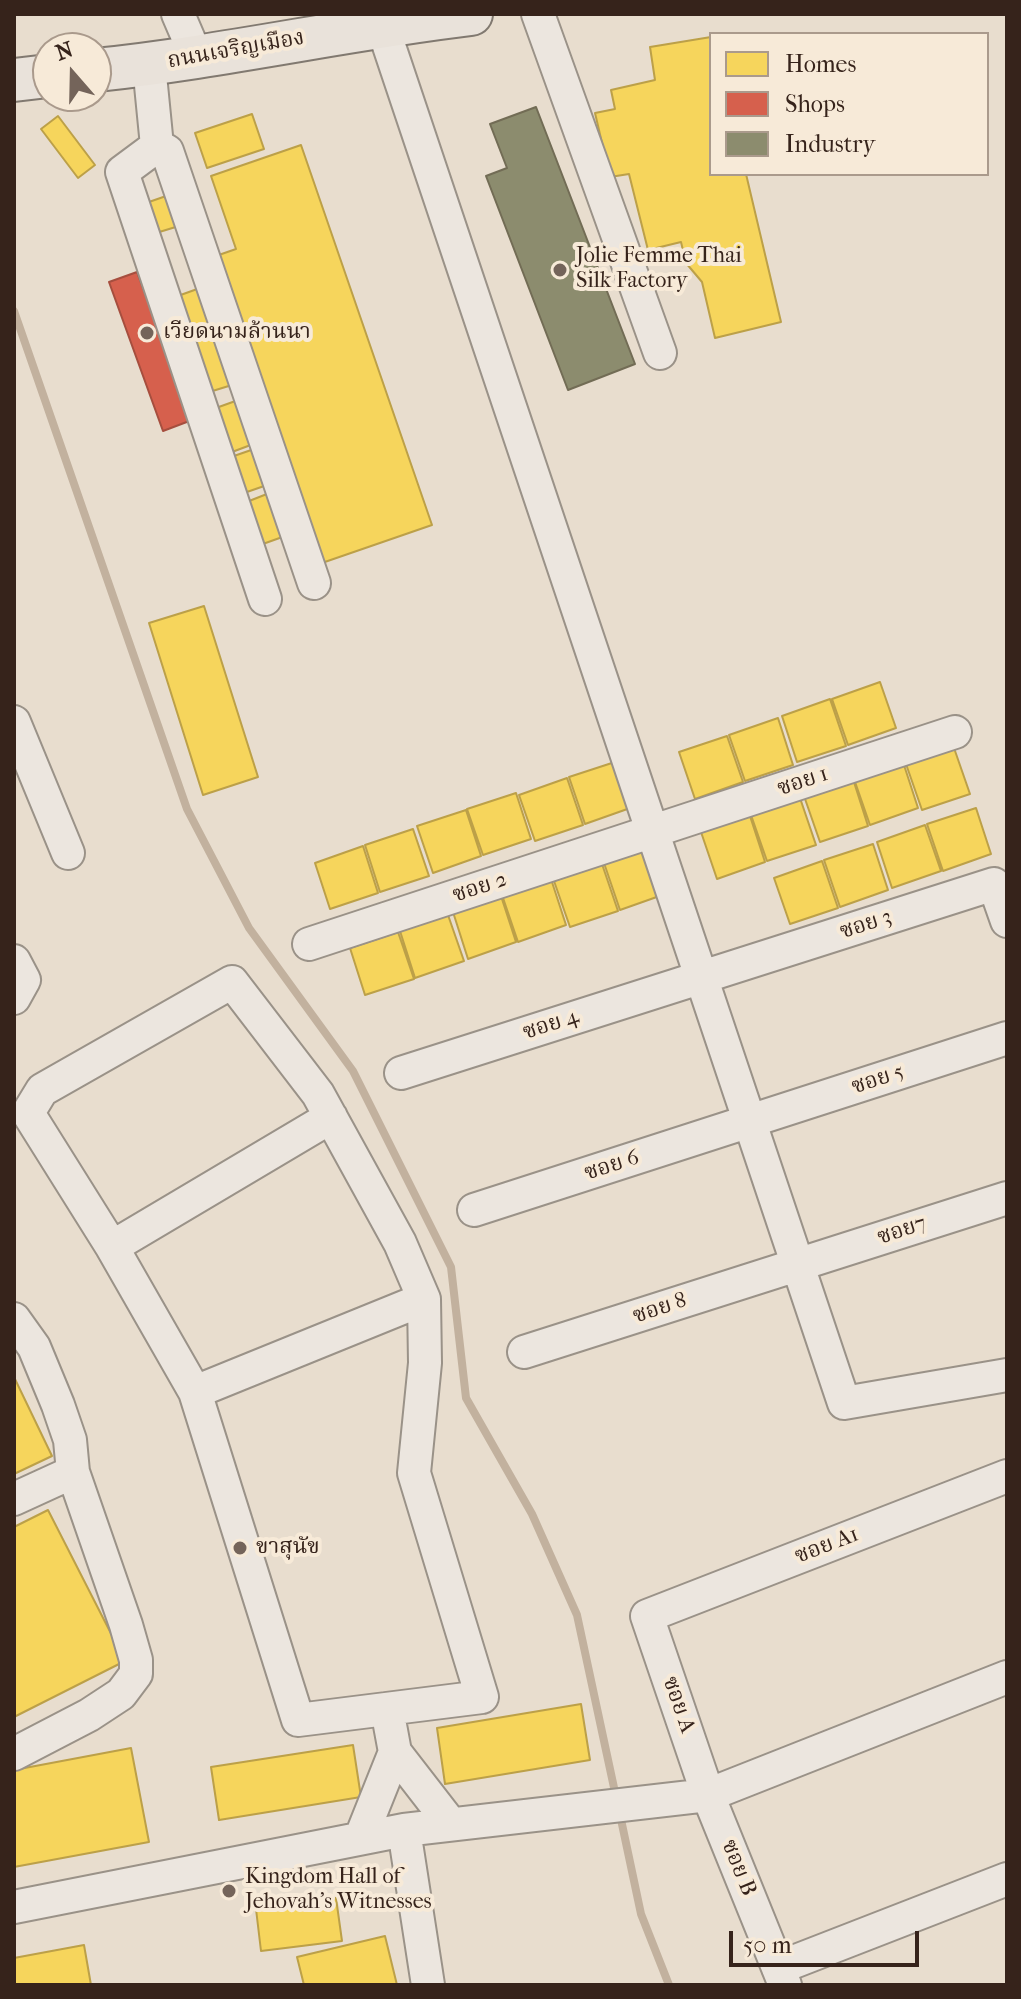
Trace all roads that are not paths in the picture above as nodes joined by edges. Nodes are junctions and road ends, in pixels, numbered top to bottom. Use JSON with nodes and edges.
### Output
{"nodes":[{"id":1,"x":178,"y":14,"type":"edge"},
{"id":2,"x":471,"y":14,"type":"edge"},
{"id":3,"x":538,"y":14,"type":"edge"},
{"id":4,"x":382,"y":25,"type":"junction"},
{"id":5,"x":196,"y":56,"type":"junction"},
{"id":6,"x":149,"y":65,"type":"junction"},
{"id":7,"x":112,"y":68,"type":"edge"},
{"id":8,"x":157,"y":146,"type":"junction"},
{"id":9,"x":660,"y":353,"type":"dead end"},
{"id":10,"x":314,"y":583,"type":"dead end"},
{"id":11,"x":265,"y":599,"type":"dead end"},
{"id":12,"x":14,"y":722,"type":"edge"},
{"id":13,"x":955,"y":732,"type":"dead end"},
{"id":14,"x":651,"y":832,"type":"junction"},
{"id":15,"x":68,"y":853,"type":"dead end"},
{"id":16,"x":1007,"y":921,"type":"edge"},
{"id":17,"x":309,"y":944,"type":"dead end"},
{"id":18,"x":14,"y":961,"type":"edge"},
{"id":19,"x":701,"y":977,"type":"junction"},
{"id":20,"x":14,"y":998,"type":"edge"},
{"id":21,"x":1007,"y":1038,"type":"edge"},
{"id":22,"x":401,"y":1073,"type":"dead end"},
{"id":23,"x":21,"y":1112,"type":"edge"},
{"id":24,"x":331,"y":1117,"type":"junction"},
{"id":25,"x":749,"y":1122,"type":"junction"},
{"id":26,"x":1007,"y":1198,"type":"edge"},
{"id":27,"x":474,"y":1210,"type":"dead end"},
{"id":28,"x":112,"y":1247,"type":"junction"},
{"id":29,"x":797,"y":1265,"type":"junction"},
{"id":30,"x":424,"y":1299,"type":"junction"},
{"id":31,"x":14,"y":1319,"type":"edge"},
{"id":32,"x":524,"y":1352,"type":"dead end"},
{"id":33,"x":1007,"y":1375,"type":"edge"},
{"id":34,"x":195,"y":1392,"type":"junction"},
{"id":35,"x":73,"y":1472,"type":"junction"},
{"id":36,"x":1007,"y":1476,"type":"edge"},
{"id":37,"x":14,"y":1499,"type":"edge"},
{"id":38,"x":647,"y":1616,"type":"joint"},
{"id":39,"x":1007,"y":1677,"type":"edge"},
{"id":40,"x":387,"y":1709,"type":"junction"},
{"id":41,"x":395,"y":1752,"type":"junction"},
{"id":42,"x":14,"y":1754,"type":"edge"},
{"id":43,"x":708,"y":1795,"type":"junction"},
{"id":44,"x":450,"y":1823,"type":"junction"},
{"id":45,"x":404,"y":1830,"type":"junction"},
{"id":46,"x":361,"y":1837,"type":"junction"},
{"id":47,"x":1007,"y":1879,"type":"edge"},
{"id":48,"x":14,"y":1907,"type":"edge"},
{"id":49,"x":782,"y":1977,"type":"edge"},
{"id":50,"x":428,"y":1985,"type":"edge"}],
"edges":[{"from":1,"to":5,"type":"street"},
{"from":2,"to":4,"type":"main road","name":"ถนนเจริญเมือง"},
{"from":3,"to":9,"type":"street"},
{"from":4,"to":5,"type":"main road","name":"ถนนเจริญเมือง"},
{"from":4,"to":14,"type":"street"},
{"from":5,"to":6,"type":"main road","name":"ถนนเจริญเมือง"},
{"from":6,"to":7,"type":"main road","name":"ถนนเจริญเมือง"},
{"from":6,"to":8,"type":"street"},
{"from":8,"to":10,"type":"street"},
{"from":8,"to":11,"type":"street"},
{"from":12,"to":15,"type":"street"},
{"from":13,"to":14,"type":"street","name":"ซอย 1"},
{"from":14,"to":17,"type":"street","name":"ซอย 2"},
{"from":14,"to":19,"type":"street"},
{"from":16,"to":19,"type":"street","name":"ซอย 3"},
{"from":18,"to":20,"type":"street"},
{"from":19,"to":22,"type":"street","name":"ซอย 4"},
{"from":19,"to":25,"type":"street"},
{"from":21,"to":25,"type":"street","name":"ซอย 5"},
{"from":23,"to":24,"type":"street"},
{"from":23,"to":28,"type":"street"},
{"from":24,"to":28,"type":"street"},
{"from":24,"to":30,"type":"street"},
{"from":25,"to":27,"type":"street","name":"ซอย 6"},
{"from":25,"to":29,"type":"street"},
{"from":26,"to":29,"type":"street","name":"ซอย7"},
{"from":28,"to":34,"type":"street"},
{"from":29,"to":32,"type":"street","name":"ซอย 8"},
{"from":29,"to":33,"type":"street"},
{"from":30,"to":34,"type":"street"},
{"from":30,"to":40,"type":"street"},
{"from":31,"to":35,"type":"street"},
{"from":34,"to":40,"type":"street"},
{"from":35,"to":37,"type":"street"},
{"from":35,"to":42,"type":"street"},
{"from":36,"to":38,"type":"street","name":"ซอย A1"},
{"from":38,"to":43,"type":"street","name":"ซอย A"},
{"from":39,"to":43,"type":"street"},
{"from":40,"to":41,"type":"street"},
{"from":41,"to":44,"type":"street"},
{"from":41,"to":46,"type":"street"},
{"from":43,"to":44,"type":"street"},
{"from":43,"to":49,"type":"street","name":"ซอย B"},
{"from":44,"to":45,"type":"street"},
{"from":45,"to":46,"type":"street"},
{"from":45,"to":50,"type":"street"},
{"from":46,"to":48,"type":"street"},
{"from":47,"to":49,"type":"street"}]}
